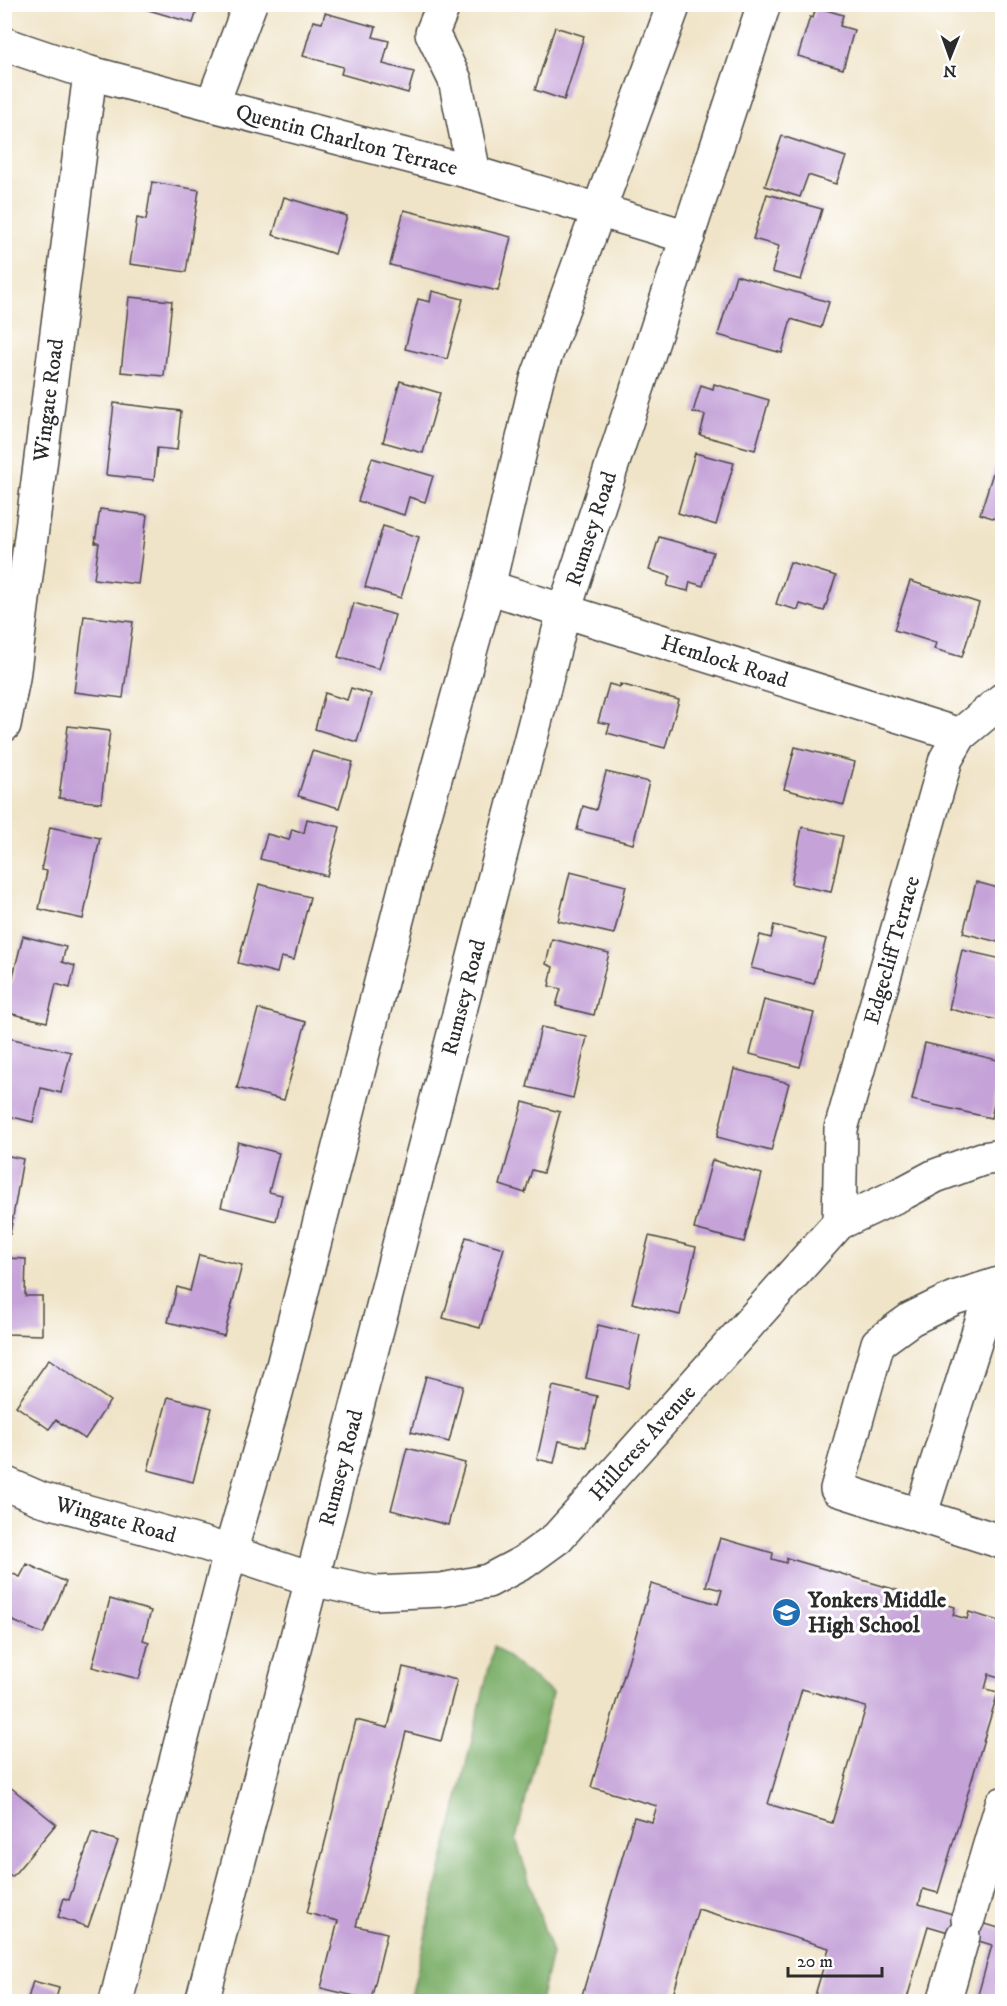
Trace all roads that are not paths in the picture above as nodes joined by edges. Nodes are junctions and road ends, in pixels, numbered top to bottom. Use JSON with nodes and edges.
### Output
{"nodes":[{"id":1,"x":250,"y":4,"type":"edge"},
{"id":2,"x":444,"y":4,"type":"edge"},
{"id":3,"x":674,"y":4,"type":"edge"},
{"id":4,"x":764,"y":4,"type":"edge"},
{"id":5,"x":4,"y":44,"type":"edge"},
{"id":6,"x":90,"y":73,"type":"junction"},
{"id":7,"x":212,"y":105,"type":"junction"},
{"id":8,"x":474,"y":173,"type":"junction"},
{"id":9,"x":598,"y":211,"type":"junction"},
{"id":10,"x":688,"y":237,"type":"junction"},
{"id":11,"x":488,"y":586,"type":"junction"},
{"id":12,"x":564,"y":612,"type":"junction"},
{"id":13,"x":1002,"y":700,"type":"edge"},
{"id":14,"x":4,"y":725,"type":"edge"},
{"id":15,"x":960,"y":735,"type":"junction"},
{"id":16,"x":1002,"y":1156,"type":"edge"},
{"id":17,"x":839,"y":1223,"type":"junction"},
{"id":18,"x":998,"y":1285,"type":"edge"},
{"id":19,"x":4,"y":1483,"type":"edge"},
{"id":20,"x":920,"y":1516,"type":"junction"},
{"id":21,"x":1002,"y":1542,"type":"edge"},
{"id":22,"x":230,"y":1553,"type":"junction"},
{"id":23,"x":311,"y":1579,"type":"junction"},
{"id":24,"x":1002,"y":1804,"type":"edge"},
{"id":25,"x":116,"y":2001,"type":"edge"},
{"id":26,"x":202,"y":2001,"type":"edge"},
{"id":27,"x":944,"y":2001,"type":"edge"}],
"edges":[{"from":1,"to":7,"type":"street"},
{"from":2,"to":8,"type":"street"},
{"from":3,"to":9,"type":"street"},
{"from":4,"to":10,"type":"street","name":"Rumsey Road"},
{"from":5,"to":6,"type":"street","name":"Quentin Charlton Terrace"},
{"from":6,"to":7,"type":"street","name":"Quentin Charlton Terrace"},
{"from":6,"to":14,"type":"street","name":"Wingate Road"},
{"from":7,"to":8,"type":"street","name":"Quentin Charlton Terrace"},
{"from":8,"to":9,"type":"street","name":"Quentin Charlton Terrace"},
{"from":9,"to":10,"type":"street","name":"Quentin Charlton Terrace"},
{"from":9,"to":11,"type":"street"},
{"from":10,"to":12,"type":"street","name":"Rumsey Road"},
{"from":11,"to":12,"type":"street","name":"Hemlock Road"},
{"from":11,"to":22,"type":"street"},
{"from":12,"to":15,"type":"street","name":"Hemlock Road"},
{"from":12,"to":23,"type":"street","name":"Rumsey Road"},
{"from":13,"to":15,"type":"street","name":"Edgecliff Terrace"},
{"from":15,"to":17,"type":"street","name":"Edgecliff Terrace"},
{"from":16,"to":17,"type":"street","name":"Hillcrest Avenue"},
{"from":17,"to":23,"type":"street","name":"Hillcrest Avenue"},
{"from":18,"to":20,"type":"street"},
{"from":18,"to":20,"type":"street"},
{"from":19,"to":22,"type":"street","name":"Wingate Road"},
{"from":20,"to":21,"type":"street"},
{"from":22,"to":23,"type":"street","name":"Hillcrest Avenue"},
{"from":22,"to":25,"type":"street"},
{"from":23,"to":26,"type":"street","name":"Rumsey Road"},
{"from":24,"to":27,"type":"street"}]}
